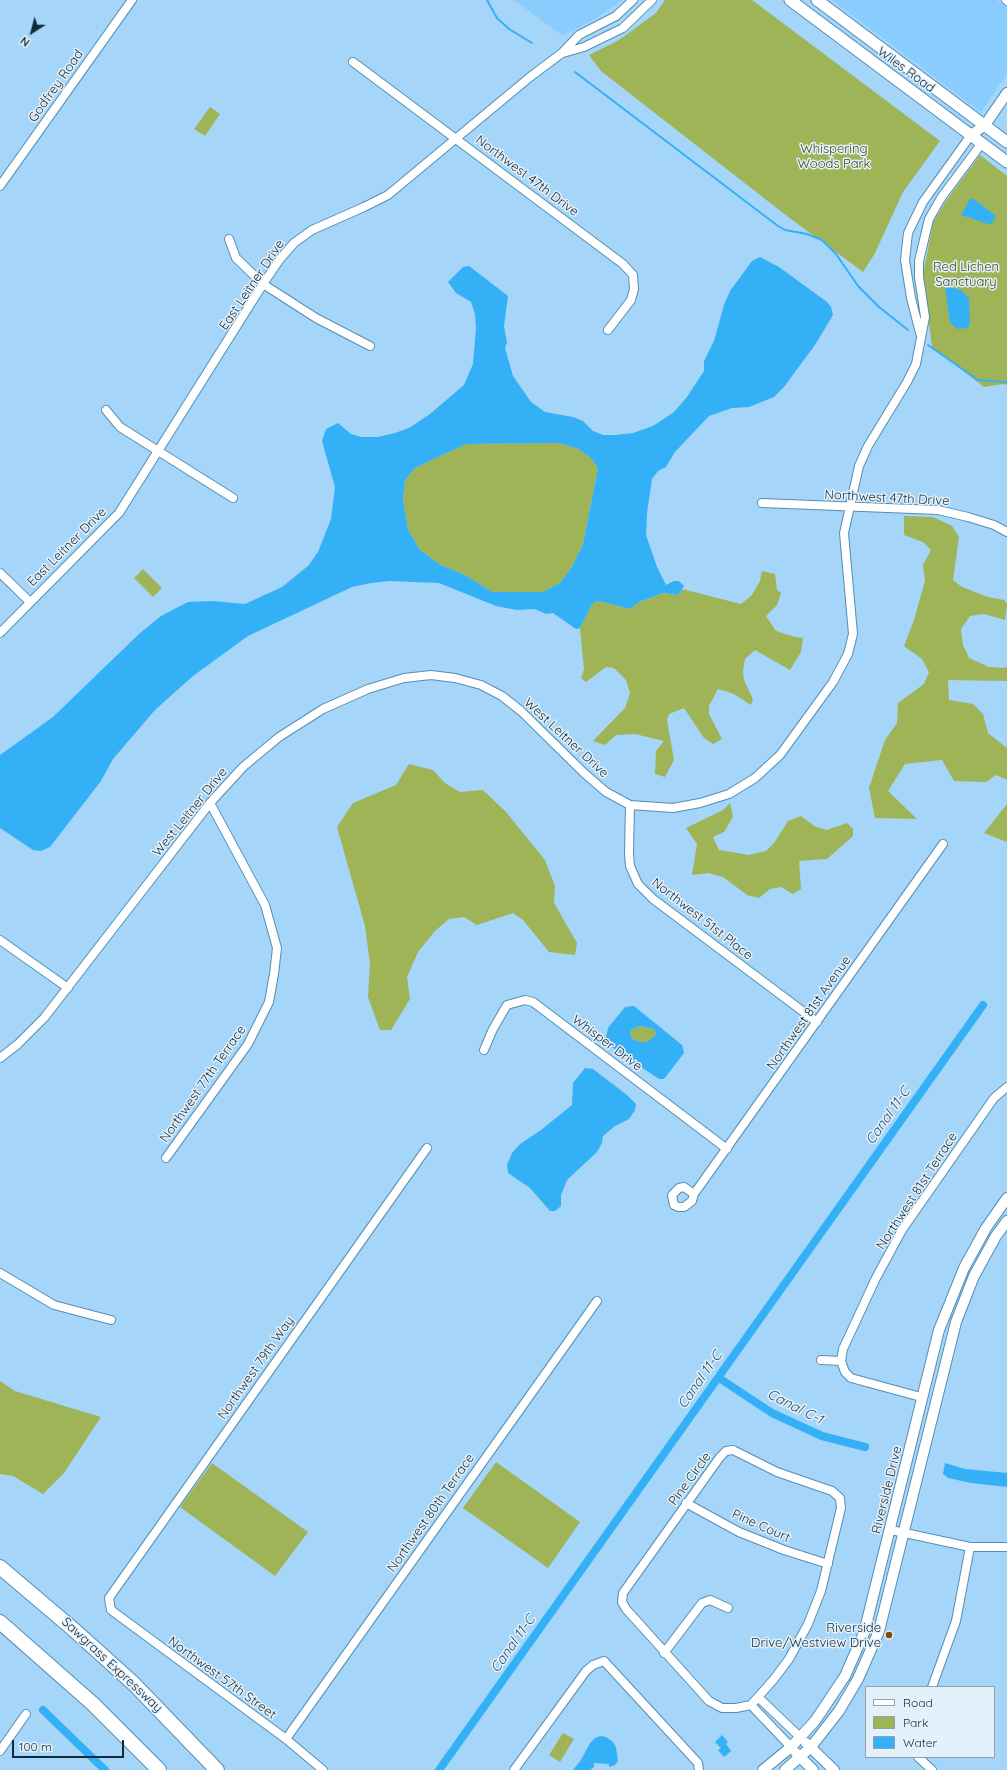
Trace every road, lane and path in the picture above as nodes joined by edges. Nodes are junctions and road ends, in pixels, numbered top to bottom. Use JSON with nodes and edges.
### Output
{"nodes":[{"id":1,"x":132,"y":0,"type":"edge"},
{"id":2,"x":633,"y":0,"type":"edge"},
{"id":3,"x":652,"y":0,"type":"edge"},
{"id":4,"x":790,"y":0,"type":"edge"},
{"id":5,"x":817,"y":0,"type":"edge"},
{"id":6,"x":625,"y":8,"type":"junction"},
{"id":7,"x":831,"y":10,"type":"junction"},
{"id":8,"x":634,"y":18,"type":"junction"},
{"id":9,"x":820,"y":24,"type":"junction"},
{"id":10,"x":562,"y":53,"type":"junction"},
{"id":11,"x":353,"y":62,"type":"dead end"},
{"id":12,"x":1007,"y":93,"type":"edge"},
{"id":13,"x":985,"y":125,"type":"junction"},
{"id":14,"x":971,"y":135,"type":"junction"},
{"id":15,"x":456,"y":138,"type":"junction"},
{"id":16,"x":1007,"y":142,"type":"edge"},
{"id":17,"x":982,"y":143,"type":"junction"},
{"id":18,"x":1007,"y":162,"type":"edge"},
{"id":19,"x":0,"y":186,"type":"edge"},
{"id":20,"x":229,"y":239,"type":"dead end"},
{"id":21,"x":263,"y":284,"type":"junction"},
{"id":22,"x":608,"y":330,"type":"dead end"},
{"id":23,"x":921,"y":336,"type":"junction"},
{"id":24,"x":370,"y":346,"type":"dead end"},
{"id":25,"x":106,"y":410,"type":"dead end"},
{"id":26,"x":158,"y":451,"type":"junction"},
{"id":27,"x":233,"y":498,"type":"dead end"},
{"id":28,"x":762,"y":503,"type":"dead end"},
{"id":29,"x":849,"y":507,"type":"junction"},
{"id":30,"x":1007,"y":532,"type":"edge"},
{"id":31,"x":0,"y":573,"type":"edge"},
{"id":32,"x":30,"y":602,"type":"junction"},
{"id":33,"x":0,"y":633,"type":"edge"},
{"id":34,"x":210,"y":803,"type":"junction"},
{"id":35,"x":630,"y":805,"type":"junction"},
{"id":36,"x":943,"y":844,"type":"dead end"},
{"id":37,"x":0,"y":940,"type":"edge"},
{"id":38,"x":68,"y":988,"type":"junction"},
{"id":39,"x":817,"y":1022,"type":"junction"},
{"id":40,"x":484,"y":1050,"type":"dead end"},
{"id":41,"x":0,"y":1058,"type":"edge"},
{"id":42,"x":1007,"y":1087,"type":"edge"},
{"id":43,"x":428,"y":1148,"type":"dead end"},
{"id":44,"x":728,"y":1149,"type":"junction"},
{"id":45,"x":166,"y":1158,"type":"dead end"},
{"id":46,"x":694,"y":1194,"type":"dead end"},
{"id":47,"x":1007,"y":1198,"type":"edge"},
{"id":48,"x":1007,"y":1221,"type":"edge"},
{"id":49,"x":0,"y":1273,"type":"edge"},
{"id":50,"x":597,"y":1300,"type":"dead end"},
{"id":51,"x":111,"y":1320,"type":"dead end"},
{"id":52,"x":821,"y":1360,"type":"dead end"},
{"id":53,"x":841,"y":1361,"type":"junction"},
{"id":54,"x":922,"y":1398,"type":"junction"},
{"id":55,"x":686,"y":1503,"type":"junction"},
{"id":56,"x":890,"y":1530,"type":"junction"},
{"id":57,"x":905,"y":1533,"type":"junction"},
{"id":58,"x":970,"y":1547,"type":"junction"},
{"id":59,"x":1007,"y":1547,"type":"edge"},
{"id":60,"x":828,"y":1564,"type":"junction"},
{"id":61,"x":0,"y":1567,"type":"edge"},
{"id":62,"x":109,"y":1604,"type":"joint"},
{"id":63,"x":728,"y":1608,"type":"dead end"},
{"id":64,"x":0,"y":1622,"type":"edge"},
{"id":65,"x":664,"y":1653,"type":"junction"},
{"id":66,"x":932,"y":1686,"type":"edge"},
{"id":67,"x":758,"y":1697,"type":"junction"},
{"id":68,"x":751,"y":1705,"type":"junction"},
{"id":69,"x":26,"y":1714,"type":"dead end"},
{"id":70,"x":800,"y":1737,"type":"junction"},
{"id":71,"x":286,"y":1739,"type":"junction"},
{"id":72,"x":791,"y":1747,"type":"junction"},
{"id":73,"x":811,"y":1747,"type":"junction"},
{"id":74,"x":0,"y":1751,"type":"edge"},
{"id":75,"x":801,"y":1757,"type":"junction"},
{"id":76,"x":919,"y":1758,"type":"edge"},
{"id":77,"x":159,"y":1770,"type":"edge"},
{"id":78,"x":217,"y":1770,"type":"edge"},
{"id":79,"x":323,"y":1770,"type":"edge"},
{"id":80,"x":514,"y":1770,"type":"edge"},
{"id":81,"x":699,"y":1770,"type":"edge"},
{"id":82,"x":762,"y":1770,"type":"edge"},
{"id":83,"x":785,"y":1770,"type":"edge"},
{"id":84,"x":813,"y":1770,"type":"edge"},
{"id":85,"x":834,"y":1770,"type":"edge"},
{"id":86,"x":932,"y":1770,"type":"edge"}],
"edges":[{"from":1,"to":19,"type":"street","name":"Godfrey Road"},
{"from":2,"to":6,"type":"street","name":"East Leitner Drive"},
{"from":3,"to":8,"type":"street","name":"East Leitner Drive"},
{"from":4,"to":9,"type":"main road","name":"Wiles Road"},
{"from":5,"to":7,"type":"main road","name":"Wiles Road"},
{"from":6,"to":8,"type":"street"},
{"from":6,"to":10,"type":"street","name":"East Leitner Drive"},
{"from":7,"to":9,"type":"main road"},
{"from":7,"to":13,"type":"main road","name":"Wiles Road"},
{"from":8,"to":10,"type":"street","name":"East Leitner Drive"},
{"from":9,"to":14,"type":"main road","name":"Wiles Road"},
{"from":10,"to":15,"type":"street","name":"East Leitner Drive"},
{"from":11,"to":15,"type":"street","name":"Northwest 47th Drive"},
{"from":12,"to":13,"type":"street"},
{"from":13,"to":14,"type":"street"},
{"from":13,"to":16,"type":"main road","name":"Wiles Road"},
{"from":13,"to":17,"type":"street"},
{"from":14,"to":17,"type":"main road","name":"Wiles Road"},
{"from":14,"to":23,"type":"street","name":"West Leitner Drive"},
{"from":15,"to":21,"type":"street","name":"East Leitner Drive"},
{"from":15,"to":22,"type":"street","name":"Northwest 47th Drive"},
{"from":17,"to":18,"type":"main road","name":"Wiles Road"},
{"from":17,"to":23,"type":"street","name":"West Leitner Drive"},
{"from":20,"to":21,"type":"street"},
{"from":21,"to":24,"type":"street"},
{"from":21,"to":26,"type":"street","name":"East Leitner Drive"},
{"from":23,"to":29,"type":"street","name":"West Leitner Drive"},
{"from":25,"to":26,"type":"street"},
{"from":26,"to":27,"type":"street"},
{"from":26,"to":32,"type":"street","name":"East Leitner Drive"},
{"from":28,"to":29,"type":"street","name":"Northwest 47th Drive"},
{"from":29,"to":30,"type":"street","name":"Northwest 47th Drive"},
{"from":29,"to":35,"type":"street","name":"West Leitner Drive"},
{"from":31,"to":32,"type":"street","name":"East Leitner Drive"},
{"from":32,"to":33,"type":"street","name":"East Leitner Drive"},
{"from":34,"to":35,"type":"street","name":"West Leitner Drive"},
{"from":34,"to":38,"type":"street","name":"West Leitner Drive"},
{"from":34,"to":45,"type":"street","name":"Northwest 77th Terrace"},
{"from":35,"to":39,"type":"street","name":"Northwest 51st Place"},
{"from":36,"to":39,"type":"street","name":"Northwest 81st Avenue"},
{"from":37,"to":38,"type":"street"},
{"from":38,"to":41,"type":"street","name":"West Leitner Drive"},
{"from":39,"to":44,"type":"street","name":"Northwest 81st Avenue"},
{"from":40,"to":44,"type":"street","name":"Whisper Drive"},
{"from":42,"to":53,"type":"street","name":"Northwest 81st Terrace"},
{"from":43,"to":62,"type":"street","name":"Northwest 79th Way"},
{"from":44,"to":46,"type":"street","name":"Northwest 81st Avenue"},
{"from":47,"to":54,"type":"street","name":"Riverside Drive"},
{"from":48,"to":57,"type":"street","name":"Riverside Drive"},
{"from":49,"to":51,"type":"street"},
{"from":50,"to":71,"type":"street","name":"Northwest 80th Terrace"},
{"from":52,"to":53,"type":"street"},
{"from":53,"to":54,"type":"street"},
{"from":54,"to":56,"type":"street","name":"Riverside Drive"},
{"from":55,"to":60,"type":"street","name":"Pine Court"},
{"from":55,"to":60,"type":"street","name":"Pine Circle"},
{"from":55,"to":65,"type":"street","name":"Pine Circle"},
{"from":56,"to":57,"type":"street"},
{"from":56,"to":70,"type":"street","name":"Riverside Drive"},
{"from":57,"to":58,"type":"street"},
{"from":57,"to":73,"type":"street","name":"Riverside Drive"},
{"from":58,"to":59,"type":"street"},
{"from":58,"to":66,"type":"street"},
{"from":60,"to":67,"type":"street","name":"Pine Circle"},
{"from":61,"to":78,"type":"highway","name":"Sawgrass Expressway"},
{"from":62,"to":71,"type":"street","name":"Northwest 57th Street"},
{"from":63,"to":65,"type":"street"},
{"from":64,"to":77,"type":"highway"},
{"from":65,"to":68,"type":"street","name":"Pine Circle"},
{"from":67,"to":68,"type":"street","name":"Pine Circle"},
{"from":67,"to":70,"type":"street"},
{"from":68,"to":72,"type":"street"},
{"from":69,"to":74,"type":"street"},
{"from":70,"to":72,"type":"street","name":"Riverside Drive"},
{"from":70,"to":73,"type":"street"},
{"from":71,"to":79,"type":"street","name":"Northwest 57th Street"},
{"from":72,"to":75,"type":"street"},
{"from":72,"to":82,"type":"street","name":"Riverside Drive"},
{"from":73,"to":75,"type":"street","name":"Riverside Drive"},
{"from":73,"to":85,"type":"street"},
{"from":75,"to":83,"type":"street","name":"Riverside Drive"},
{"from":75,"to":84,"type":"street"},
{"from":76,"to":86,"type":"street"},
{"from":80,"to":81,"type":"street"}]}
